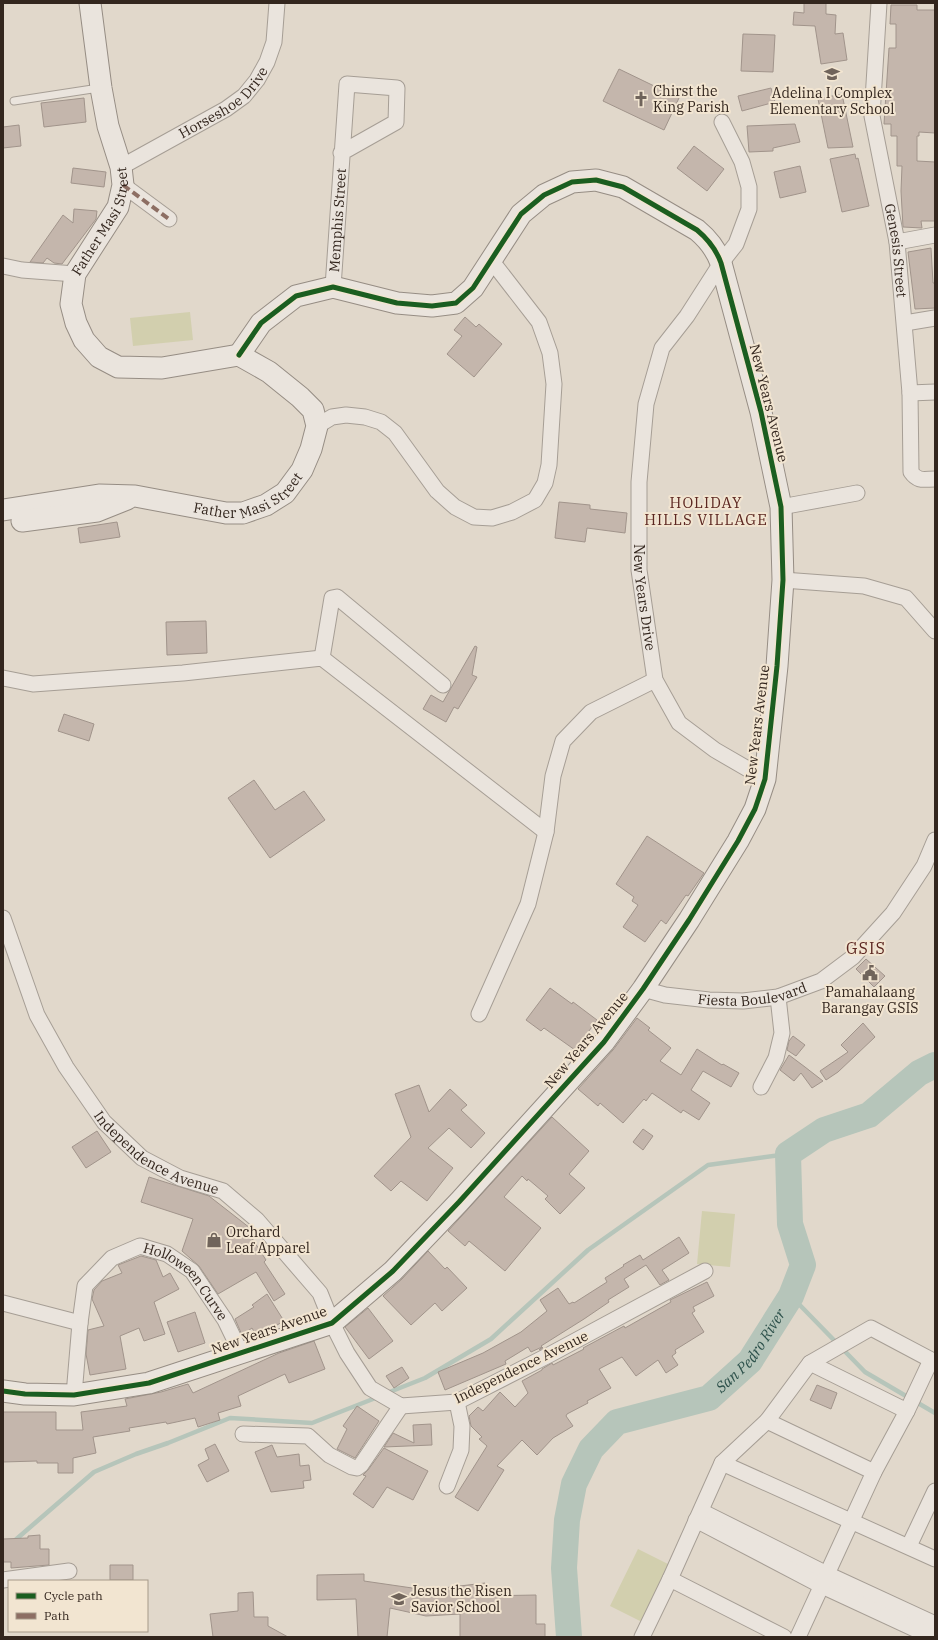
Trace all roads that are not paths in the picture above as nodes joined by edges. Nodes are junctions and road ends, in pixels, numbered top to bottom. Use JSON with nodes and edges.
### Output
{"nodes":[{"id":1,"x":90,"y":3,"type":"edge"},
{"id":2,"x":277,"y":3,"type":"edge"},
{"id":3,"x":879,"y":3,"type":"edge"},
{"id":4,"x":101,"y":88,"type":"junction"},
{"id":5,"x":14,"y":101,"type":"dead end"},
{"id":6,"x":722,"y":122,"type":"dead end"},
{"id":7,"x":341,"y":154,"type":"junction"},
{"id":8,"x":122,"y":176,"type":"junction"},
{"id":9,"x":169,"y":219,"type":"dead end"},
{"id":10,"x":935,"y":234,"type":"edge"},
{"id":11,"x":897,"y":242,"type":"junction"},
{"id":12,"x":491,"y":260,"type":"junction"},
{"id":13,"x":721,"y":263,"type":"junction"},
{"id":14,"x":3,"y":266,"type":"edge"},
{"id":15,"x":74,"y":274,"type":"junction"},
{"id":16,"x":333,"y":287,"type":"junction"},
{"id":17,"x":935,"y":318,"type":"edge"},
{"id":18,"x":905,"y":323,"type":"junction"},
{"id":19,"x":239,"y":355,"type":"junction"},
{"id":20,"x":935,"y":392,"type":"edge"},
{"id":21,"x":910,"y":393,"type":"junction"},
{"id":22,"x":317,"y":426,"type":"junction"},
{"id":23,"x":935,"y":479,"type":"edge"},
{"id":24,"x":857,"y":493,"type":"dead end"},
{"id":25,"x":136,"y":496,"type":"junction"},
{"id":26,"x":781,"y":507,"type":"junction"},
{"id":27,"x":3,"y":510,"type":"edge"},
{"id":28,"x":3,"y":524,"type":"edge"},
{"id":29,"x":783,"y":580,"type":"junction"},
{"id":30,"x":935,"y":631,"type":"edge"},
{"id":31,"x":322,"y":658,"type":"junction"},
{"id":32,"x":3,"y":678,"type":"edge"},
{"id":33,"x":654,"y":680,"type":"junction"},
{"id":34,"x":443,"y":685,"type":"dead end"},
{"id":35,"x":765,"y":779,"type":"junction"},
{"id":36,"x":546,"y":832,"type":"junction"},
{"id":37,"x":935,"y":840,"type":"edge"},
{"id":38,"x":3,"y":918,"type":"edge"},
{"id":39,"x":643,"y":989,"type":"junction"},
{"id":40,"x":778,"y":997,"type":"junction"},
{"id":41,"x":479,"y":1014,"type":"dead end"},
{"id":42,"x":760,"y":1087,"type":"dead end"},
{"id":43,"x":705,"y":1271,"type":"dead end"},
{"id":44,"x":3,"y":1303,"type":"edge"},
{"id":45,"x":80,"y":1323,"type":"junction"},
{"id":46,"x":332,"y":1323,"type":"junction"},
{"id":47,"x":241,"y":1353,"type":"junction"},
{"id":48,"x":933,"y":1361,"type":"edge"},
{"id":49,"x":810,"y":1363,"type":"junction"},
{"id":50,"x":3,"y":1391,"type":"edge"},
{"id":51,"x":74,"y":1395,"type":"junction"},
{"id":52,"x":457,"y":1402,"type":"junction"},
{"id":53,"x":399,"y":1405,"type":"junction"},
{"id":54,"x":907,"y":1411,"type":"junction"},
{"id":55,"x":767,"y":1421,"type":"junction"},
{"id":56,"x":243,"y":1434,"type":"dead end"},
{"id":57,"x":722,"y":1463,"type":"junction"},
{"id":58,"x":874,"y":1472,"type":"junction"},
{"id":59,"x":447,"y":1486,"type":"dead end"},
{"id":60,"x":935,"y":1491,"type":"edge"},
{"id":61,"x":698,"y":1516,"type":"junction"},
{"id":62,"x":852,"y":1521,"type":"junction"},
{"id":63,"x":909,"y":1546,"type":"junction"},
{"id":64,"x":935,"y":1559,"type":"edge"},
{"id":65,"x":69,"y":1571,"type":"dead end"},
{"id":66,"x":3,"y":1580,"type":"edge"},
{"id":67,"x":670,"y":1580,"type":"junction"},
{"id":68,"x":824,"y":1580,"type":"junction"},
{"id":69,"x":935,"y":1624,"type":"edge"},
{"id":70,"x":645,"y":1636,"type":"edge"},
{"id":71,"x":784,"y":1637,"type":"edge"},
{"id":72,"x":798,"y":1637,"type":"edge"},
{"id":73,"x":932,"y":1637,"type":"edge"}],
"edges":[{"from":1,"to":4,"type":"street","name":"Father Masi Street"},
{"from":2,"to":8,"type":"street","name":"Horseshoe Drive"},
{"from":3,"to":11,"type":"street","name":"Genesis Street"},
{"from":4,"to":5,"type":"lane"},
{"from":4,"to":8,"type":"street","name":"Father Masi Street"},
{"from":6,"to":13,"type":"street","name":"New Years Drive"},
{"from":7,"to":7,"type":"street","name":"Memphis Street"},
{"from":7,"to":16,"type":"street","name":"Memphis Street"},
{"from":8,"to":9,"type":"street"},
{"from":8,"to":15,"type":"street","name":"Father Masi Street"},
{"from":10,"to":11,"type":"street"},
{"from":11,"to":18,"type":"street","name":"Genesis Street"},
{"from":12,"to":13,"type":"street","name":"New Years Avenue"},
{"from":12,"to":16,"type":"street","name":"New Years Avenue"},
{"from":12,"to":22,"type":"street"},
{"from":13,"to":26,"type":"street","name":"New Years Avenue"},
{"from":13,"to":33,"type":"street","name":"New Years Drive"},
{"from":14,"to":15,"type":"street"},
{"from":15,"to":19,"type":"street","name":"Father Masi Street"},
{"from":16,"to":19,"type":"street","name":"New Years Avenue"},
{"from":17,"to":18,"type":"street"},
{"from":18,"to":21,"type":"street","name":"Genesis Street"},
{"from":19,"to":22,"type":"street"},
{"from":20,"to":21,"type":"street"},
{"from":21,"to":23,"type":"street","name":"Genesis Street"},
{"from":22,"to":25,"type":"street","name":"Father Masi Street"},
{"from":24,"to":26,"type":"street"},
{"from":25,"to":27,"type":"street","name":"Father Masi Street"},
{"from":25,"to":28,"type":"street"},
{"from":26,"to":29,"type":"street","name":"New Years Avenue"},
{"from":29,"to":30,"type":"street"},
{"from":29,"to":35,"type":"street","name":"New Years Avenue"},
{"from":31,"to":32,"type":"street"},
{"from":31,"to":34,"type":"street"},
{"from":31,"to":36,"type":"street"},
{"from":33,"to":35,"type":"street","name":"New Years Drive"},
{"from":33,"to":36,"type":"street"},
{"from":35,"to":39,"type":"street","name":"New Years Avenue"},
{"from":36,"to":41,"type":"street"},
{"from":37,"to":40,"type":"street","name":"Fiesta Boulevard"},
{"from":38,"to":46,"type":"street","name":"Independence Avenue"},
{"from":39,"to":40,"type":"street","name":"Fiesta Boulevard"},
{"from":39,"to":46,"type":"street","name":"New Years Avenue"},
{"from":40,"to":42,"type":"street"},
{"from":43,"to":52,"type":"street","name":"Independence Avenue"},
{"from":44,"to":45,"type":"street"},
{"from":45,"to":47,"type":"street","name":"Holloween Curve"},
{"from":45,"to":51,"type":"street","name":"Holloween Curve"},
{"from":46,"to":47,"type":"street","name":"New Years Avenue"},
{"from":46,"to":53,"type":"street","name":"Independence Avenue"},
{"from":47,"to":51,"type":"street","name":"New Years Avenue"},
{"from":48,"to":49,"type":"street"},
{"from":48,"to":54,"type":"street"},
{"from":49,"to":54,"type":"street"},
{"from":49,"to":55,"type":"street"},
{"from":50,"to":51,"type":"street","name":"New Years Avenue"},
{"from":52,"to":53,"type":"street","name":"Independence Avenue"},
{"from":52,"to":59,"type":"street"},
{"from":53,"to":56,"type":"street"},
{"from":54,"to":58,"type":"street"},
{"from":55,"to":57,"type":"street"},
{"from":55,"to":58,"type":"street"},
{"from":57,"to":61,"type":"street"},
{"from":57,"to":62,"type":"street"},
{"from":58,"to":62,"type":"street"},
{"from":60,"to":63,"type":"street"},
{"from":61,"to":67,"type":"street"},
{"from":61,"to":68,"type":"street"},
{"from":62,"to":63,"type":"street"},
{"from":62,"to":68,"type":"street"},
{"from":63,"to":64,"type":"street"},
{"from":65,"to":66,"type":"street"},
{"from":67,"to":70,"type":"street"},
{"from":67,"to":71,"type":"street"},
{"from":68,"to":69,"type":"street"},
{"from":68,"to":72,"type":"street"},
{"from":68,"to":73,"type":"street"}]}
